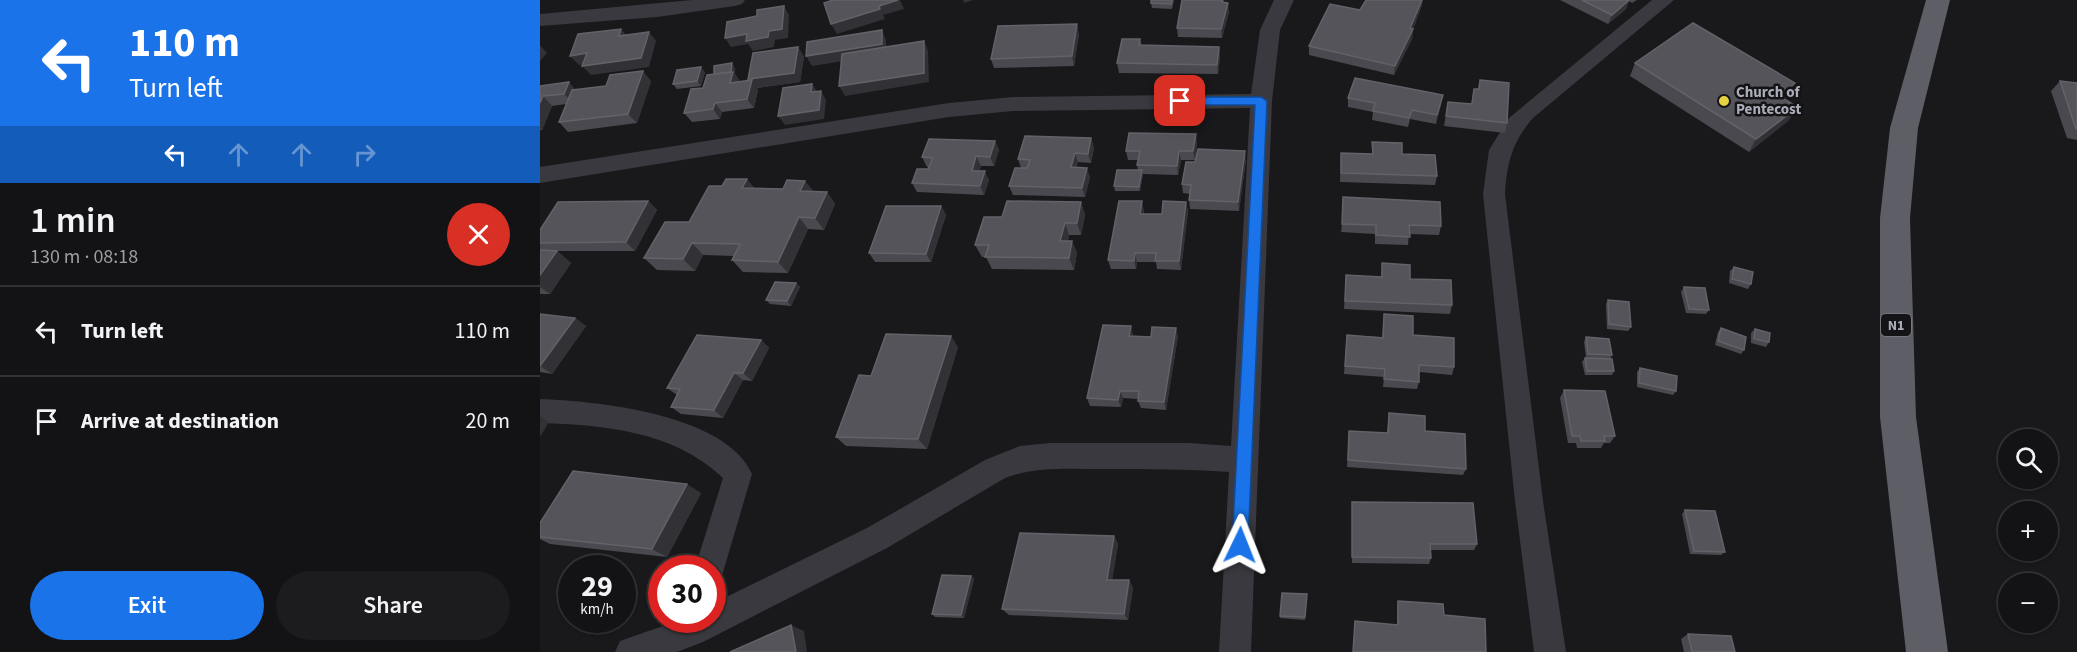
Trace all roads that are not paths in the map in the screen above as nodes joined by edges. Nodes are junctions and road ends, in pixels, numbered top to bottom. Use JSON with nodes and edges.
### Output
{"nodes":[{"id":1,"x":735,"y":0,"type":"edge"},
{"id":2,"x":1284,"y":0,"type":"edge"},
{"id":3,"x":1664,"y":0,"type":"edge"},
{"id":4,"x":1938,"y":0,"type":"edge"},
{"id":5,"x":540,"y":20,"type":"edge"},
{"id":6,"x":1261,"y":101,"type":"junction"},
{"id":7,"x":540,"y":175,"type":"edge"},
{"id":8,"x":540,"y":411,"type":"edge"},
{"id":9,"x":1243,"y":460,"type":"junction"},
{"id":10,"x":714,"y":555,"type":"edge"},
{"id":11,"x":726,"y":609,"type":"edge"},
{"id":12,"x":675,"y":633,"type":"edge"},
{"id":13,"x":631,"y":652,"type":"edge"},
{"id":14,"x":1235,"y":652,"type":"edge"},
{"id":15,"x":1550,"y":652,"type":"edge"},
{"id":16,"x":1928,"y":652,"type":"edge"}],
"edges":[{"from":1,"to":5,"type":"street"},
{"from":2,"to":6,"type":"street"},
{"from":3,"to":15,"type":"street"},
{"from":4,"to":16,"type":"highway","number":"N1"},
{"from":6,"to":7,"type":"street"},
{"from":6,"to":9,"type":"street"},
{"from":8,"to":10,"type":"street"},
{"from":9,"to":11,"type":"street"},
{"from":9,"to":14,"type":"street"},
{"from":12,"to":13,"type":"street"}]}
